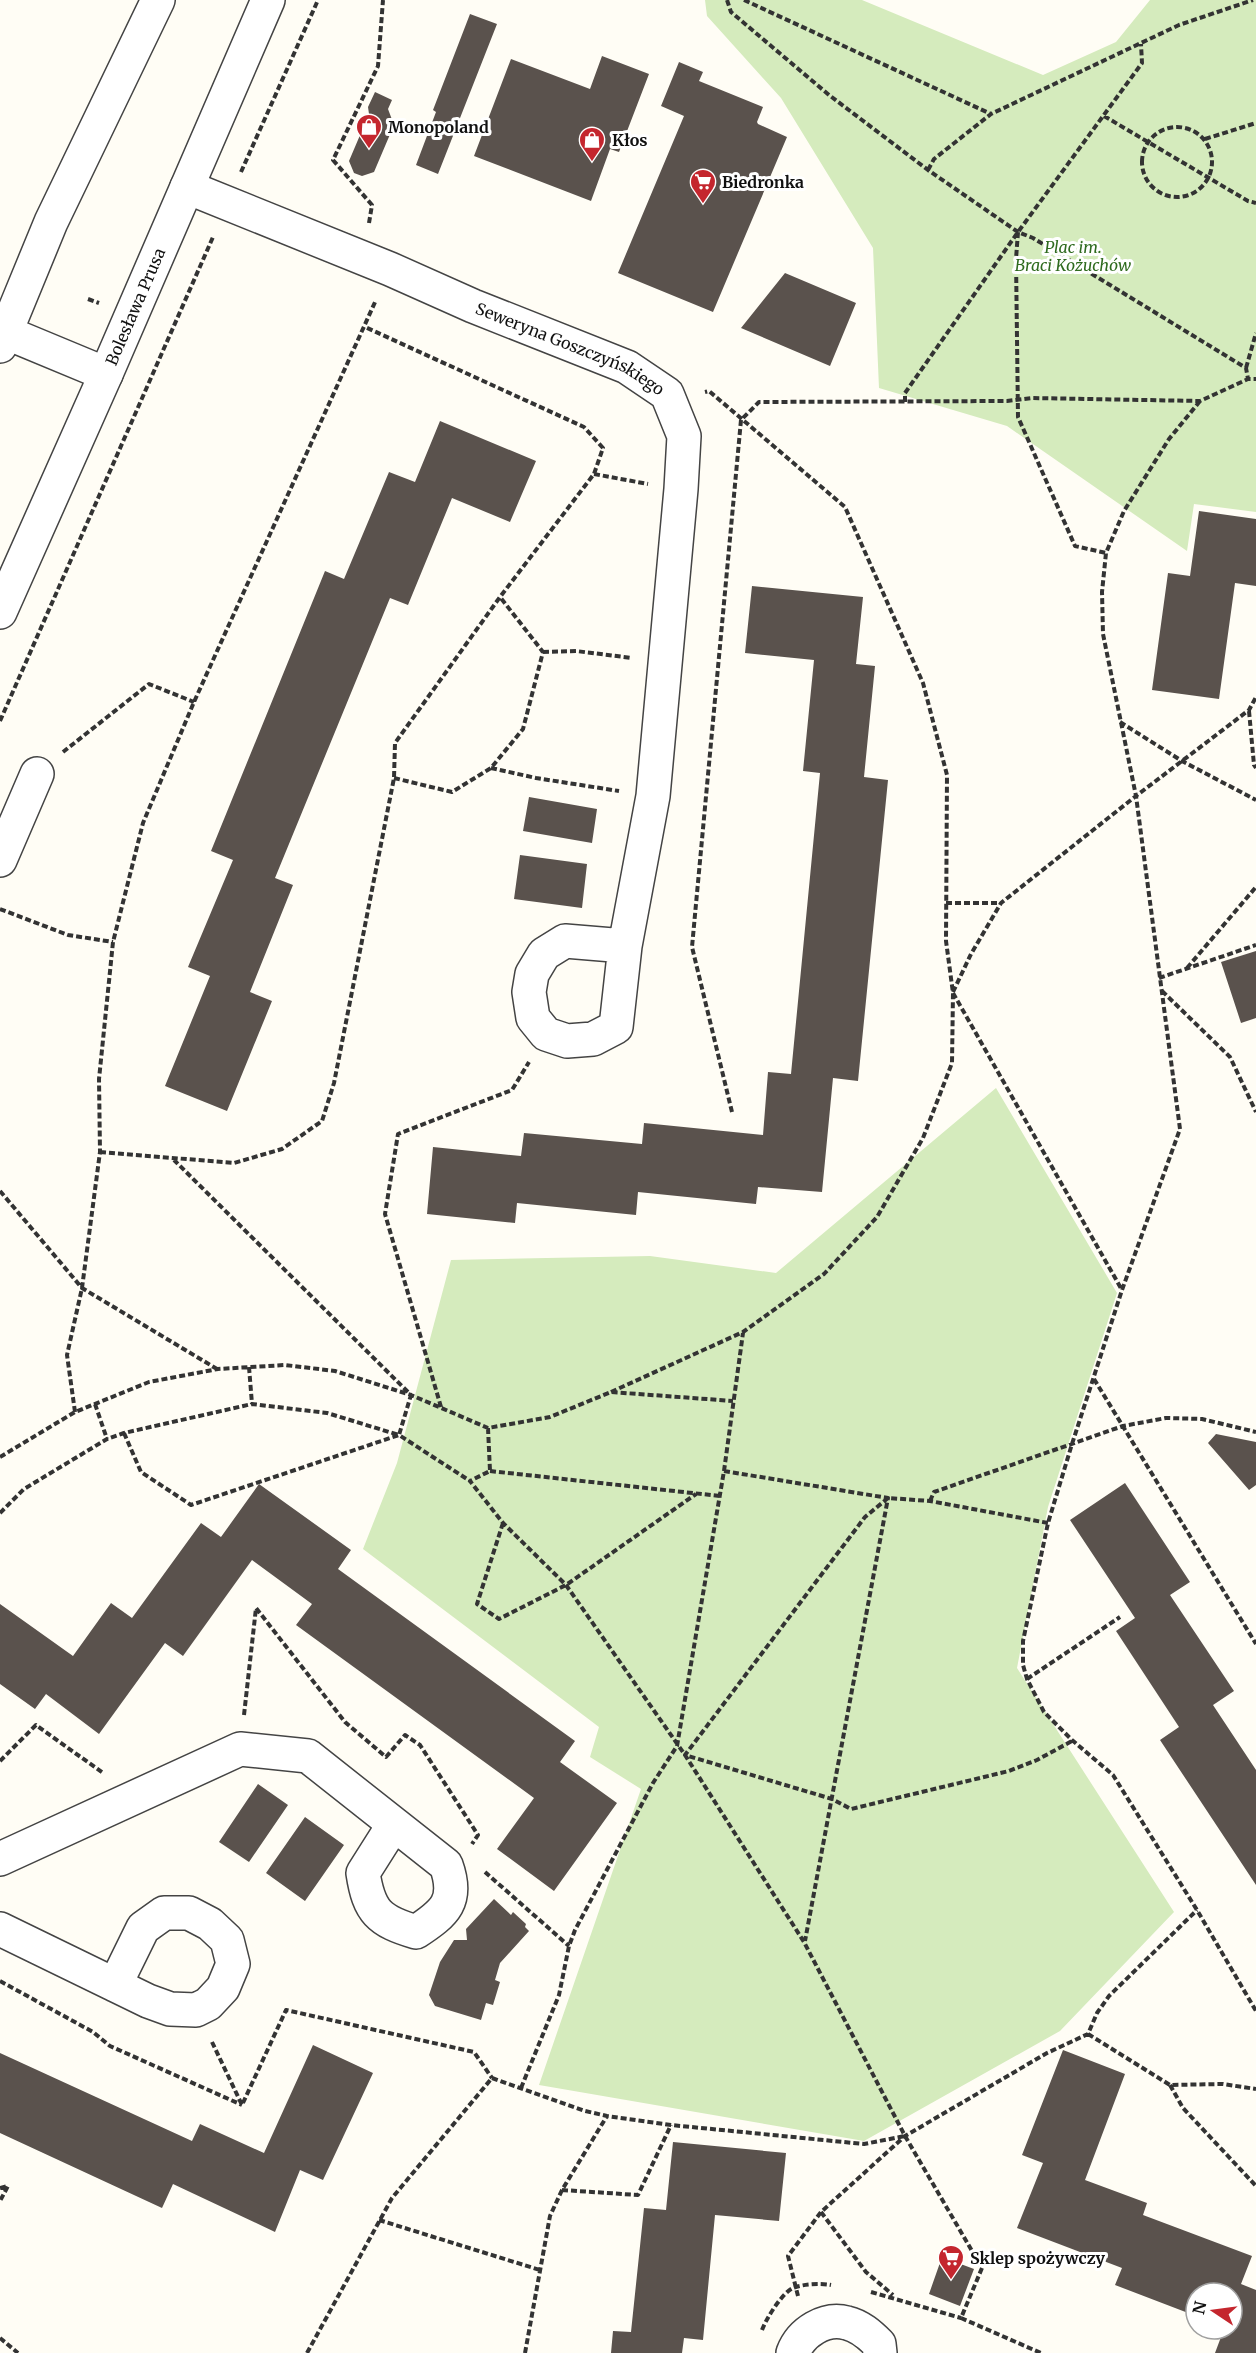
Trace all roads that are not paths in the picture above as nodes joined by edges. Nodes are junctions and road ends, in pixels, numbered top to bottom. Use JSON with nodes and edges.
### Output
{"nodes":[{"id":1,"x":158,"y":0,"type":"edge"},
{"id":2,"x":268,"y":0,"type":"edge"},
{"id":3,"x":187,"y":187,"type":"junction"},
{"id":4,"x":2,"y":336,"type":"edge"},
{"id":5,"x":106,"y":374,"type":"junction"},
{"id":6,"x":0,"y":612,"type":"edge"},
{"id":7,"x":37,"y":774,"type":"road end"},
{"id":8,"x":0,"y":860,"type":"edge"},
{"id":9,"x":625,"y":946,"type":"junction"},
{"id":10,"x":394,"y":1824,"type":"dead end"},
{"id":11,"x":0,"y":1859,"type":"edge"},
{"id":12,"x":0,"y":1929,"type":"edge"},
{"id":13,"x":116,"y":1985,"type":"junction"},
{"id":14,"x":794,"y":2353,"type":"edge"},
{"id":15,"x":880,"y":2353,"type":"edge"}],
"edges":[{"from":1,"to":4,"type":"street"},
{"from":2,"to":3,"type":"street","name":"Bolesława Prusa"},
{"from":3,"to":5,"type":"street","name":"Bolesława Prusa"},
{"from":3,"to":9,"type":"street","name":"Seweryna Goszczyńskiego"},
{"from":4,"to":5,"type":"street"},
{"from":5,"to":6,"type":"street","name":"Bolesława Prusa"},
{"from":7,"to":8,"type":"street"},
{"from":9,"to":9,"type":"street","name":"Seweryna Goszczyńskiego"},
{"from":10,"to":11,"type":"street"},
{"from":12,"to":13,"type":"street"},
{"from":13,"to":13,"type":"street"},
{"from":14,"to":15,"type":"street"}]}
